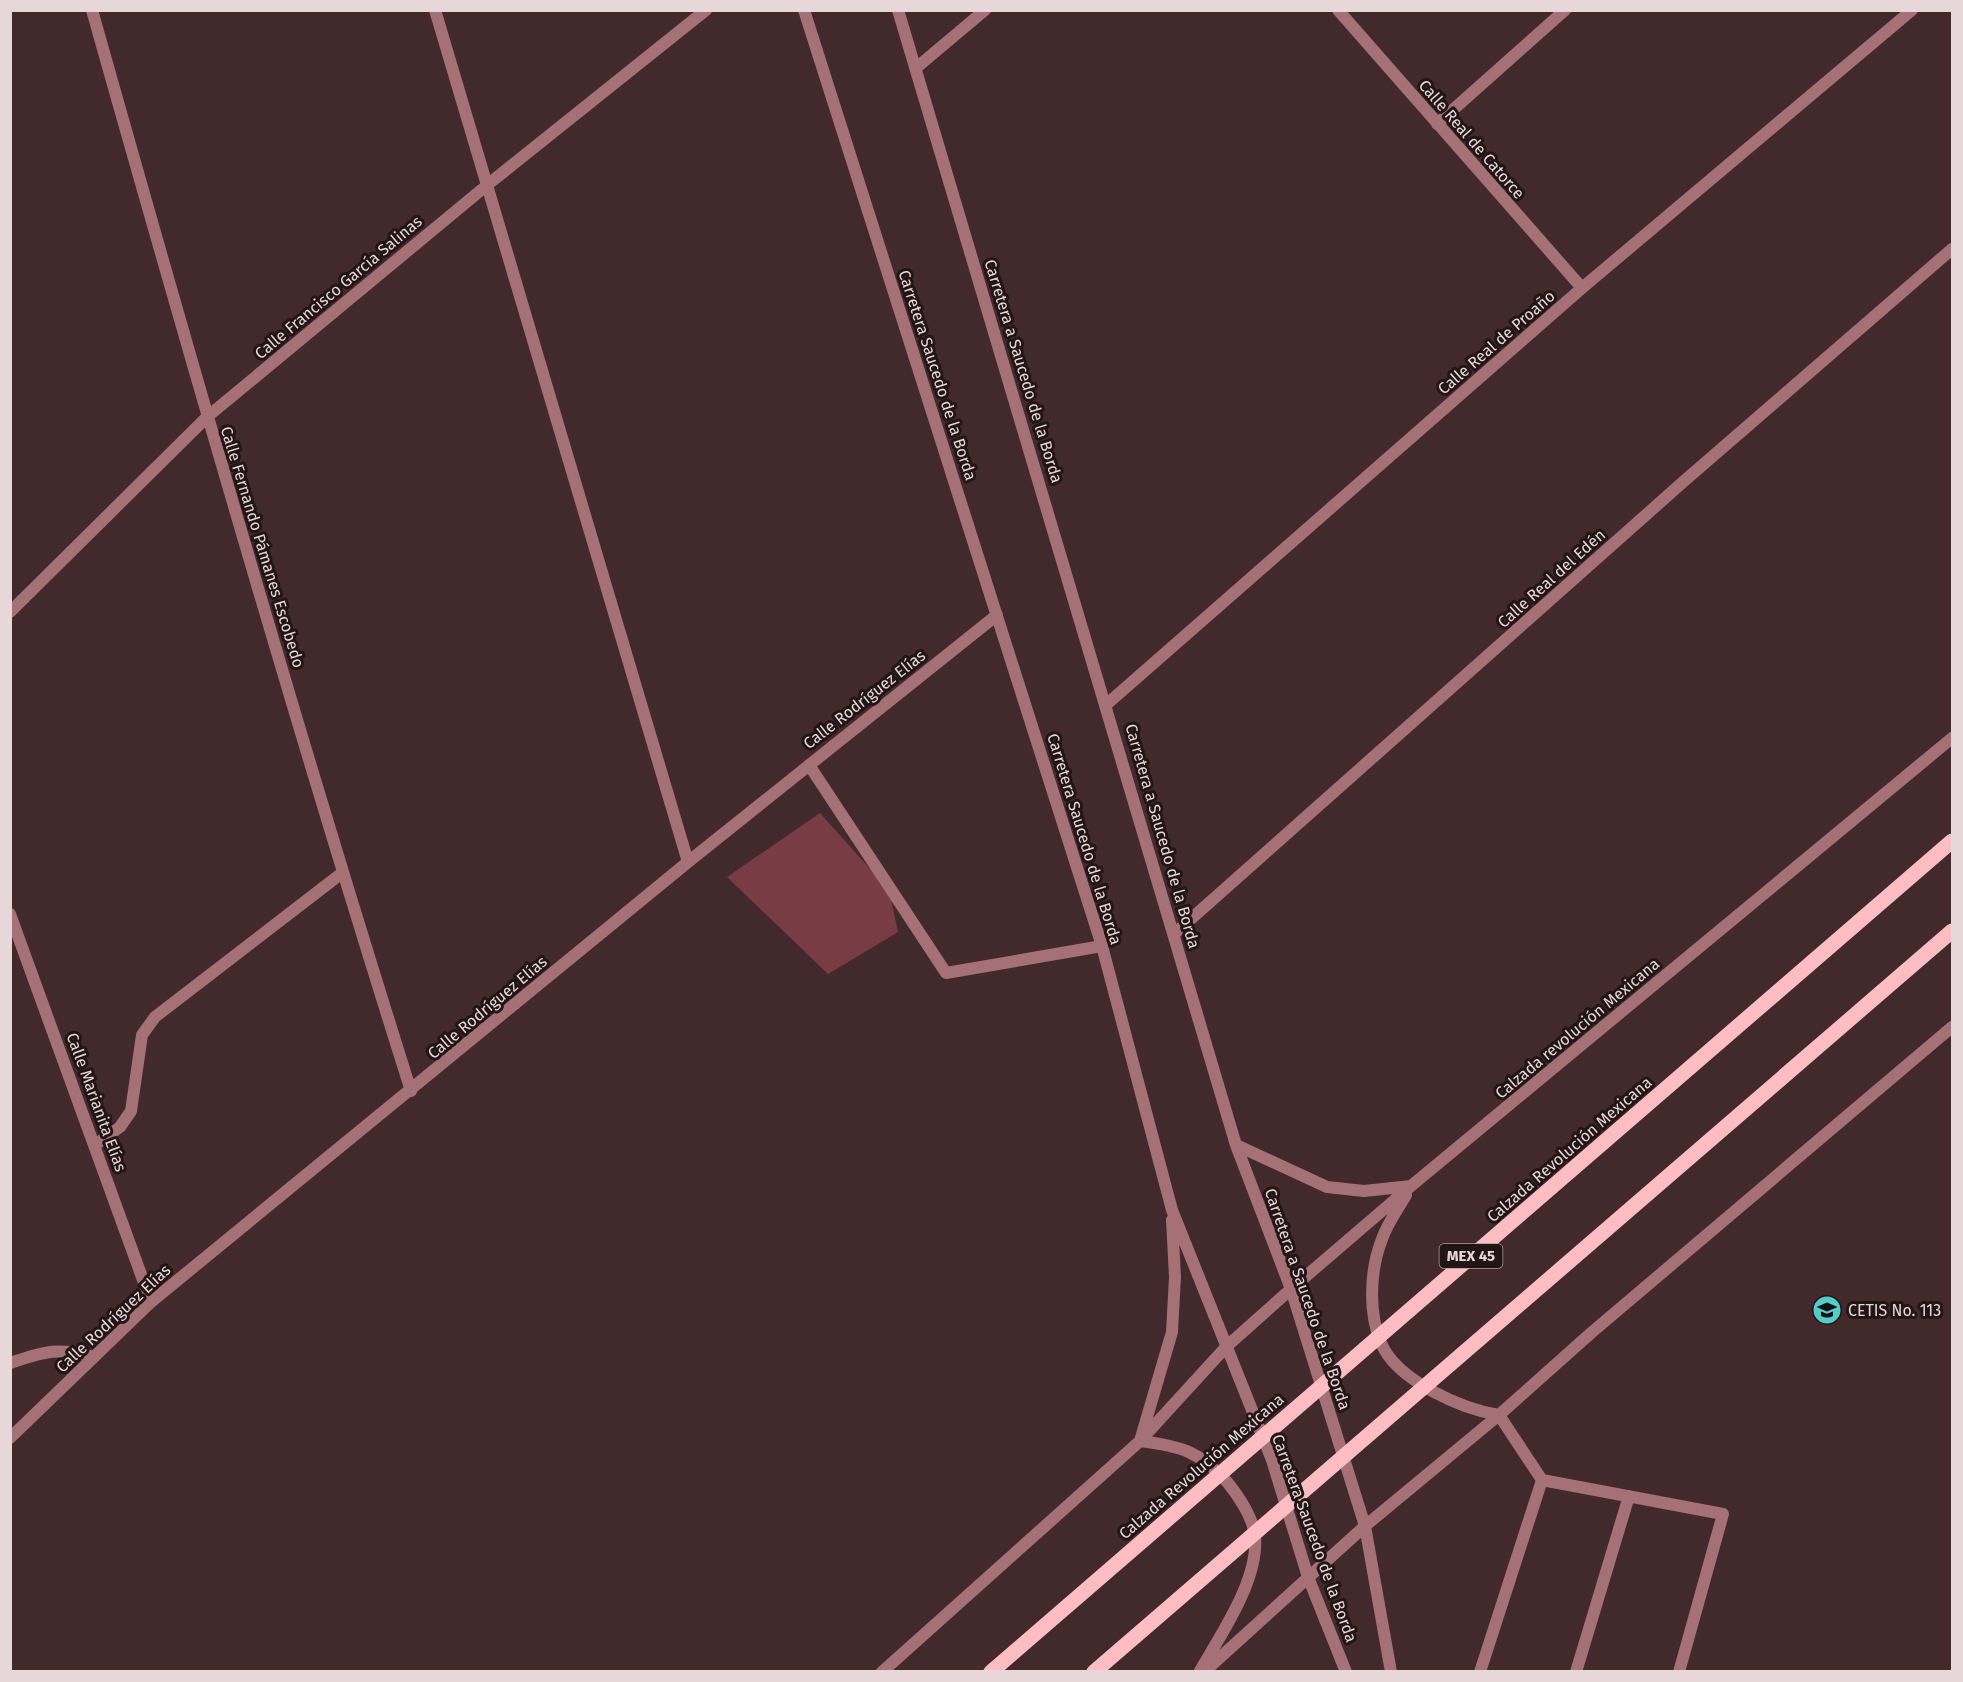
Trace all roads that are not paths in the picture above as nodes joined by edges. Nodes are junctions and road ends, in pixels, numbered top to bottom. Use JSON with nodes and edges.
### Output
{"nodes":[{"id":1,"x":92,"y":10,"type":"edge"},
{"id":2,"x":435,"y":10,"type":"edge"},
{"id":3,"x":706,"y":10,"type":"edge"},
{"id":4,"x":804,"y":10,"type":"edge"},
{"id":5,"x":898,"y":10,"type":"edge"},
{"id":6,"x":985,"y":10,"type":"edge"},
{"id":7,"x":1565,"y":10,"type":"edge"},
{"id":8,"x":1912,"y":10,"type":"edge"},
{"id":9,"x":1344,"y":12,"type":"edge"},
{"id":10,"x":916,"y":68,"type":"junction"},
{"id":11,"x":1437,"y":124,"type":"junction"},
{"id":12,"x":486,"y":186,"type":"junction"},
{"id":13,"x":1953,"y":249,"type":"edge"},
{"id":14,"x":1582,"y":288,"type":"junction"},
{"id":15,"x":207,"y":417,"type":"junction"},
{"id":16,"x":10,"y":612,"type":"edge"},
{"id":17,"x":997,"y":615,"type":"junction"},
{"id":18,"x":1107,"y":704,"type":"junction"},
{"id":19,"x":1953,"y":738,"type":"edge"},
{"id":20,"x":808,"y":765,"type":"junction"},
{"id":21,"x":1953,"y":841,"type":"edge"},
{"id":22,"x":688,"y":862,"type":"junction"},
{"id":23,"x":342,"y":873,"type":"junction"},
{"id":24,"x":10,"y":914,"type":"edge"},
{"id":25,"x":1953,"y":931,"type":"edge"},
{"id":26,"x":1174,"y":934,"type":"junction"},
{"id":27,"x":1102,"y":946,"type":"junction"},
{"id":28,"x":1953,"y":1027,"type":"edge"},
{"id":29,"x":411,"y":1091,"type":"junction"},
{"id":30,"x":94,"y":1145,"type":"junction"},
{"id":31,"x":1236,"y":1145,"type":"junction"},
{"id":32,"x":1411,"y":1186,"type":"junction"},
{"id":33,"x":1172,"y":1210,"type":"junction"},
{"id":34,"x":1291,"y":1289,"type":"junction"},
{"id":35,"x":151,"y":1302,"type":"junction"},
{"id":36,"x":1226,"y":1347,"type":"junction"},
{"id":37,"x":94,"y":1357,"type":"junction"},
{"id":38,"x":10,"y":1363,"type":"edge"},
{"id":39,"x":1499,"y":1415,"type":"junction"},
{"id":40,"x":10,"y":1438,"type":"edge"},
{"id":41,"x":1140,"y":1440,"type":"junction"},
{"id":42,"x":1542,"y":1480,"type":"junction"},
{"id":43,"x":1629,"y":1496,"type":"junction"},
{"id":44,"x":1365,"y":1526,"type":"junction"},
{"id":45,"x":1308,"y":1576,"type":"junction"},
{"id":46,"x":882,"y":1671,"type":"edge"},
{"id":47,"x":990,"y":1671,"type":"edge"},
{"id":48,"x":1094,"y":1671,"type":"edge"},
{"id":49,"x":1199,"y":1671,"type":"edge"},
{"id":50,"x":1204,"y":1671,"type":"edge"},
{"id":51,"x":1346,"y":1671,"type":"edge"},
{"id":52,"x":1391,"y":1671,"type":"edge"},
{"id":53,"x":1480,"y":1671,"type":"edge"},
{"id":54,"x":1576,"y":1671,"type":"edge"},
{"id":55,"x":1679,"y":1671,"type":"edge"}],
"edges":[{"from":1,"to":15,"type":"street","name":"Calle Fernando Pámanes Escobedo"},
{"from":2,"to":12,"type":"street"},
{"from":3,"to":12,"type":"street","name":"Calle Francisco García Salinas"},
{"from":4,"to":17,"type":"street","name":"Carretera Saucedo de la Borda"},
{"from":5,"to":10,"type":"street","name":"Carretera a Saucedo de la Borda"},
{"from":6,"to":10,"type":"street"},
{"from":7,"to":11,"type":"street"},
{"from":8,"to":14,"type":"street","name":"Calle Real de Proaño"},
{"from":9,"to":11,"type":"street","name":"Calle Real de Catorce"},
{"from":10,"to":18,"type":"street","name":"Carretera a Saucedo de la Borda"},
{"from":11,"to":14,"type":"street","name":"Calle Real de Catorce"},
{"from":12,"to":15,"type":"street","name":"Calle Francisco García Salinas"},
{"from":12,"to":22,"type":"street"},
{"from":13,"to":26,"type":"street","name":"Calle Real del Edén"},
{"from":14,"to":18,"type":"street","name":"Calle Real de Proaño"},
{"from":15,"to":16,"type":"street","name":"Calle Francisco García Salinas"},
{"from":15,"to":23,"type":"street","name":"Calle Fernando Pámanes Escobedo"},
{"from":17,"to":20,"type":"street","name":"Calle Rodríguez Elías"},
{"from":17,"to":27,"type":"street","name":"Carretera Saucedo de la Borda"},
{"from":18,"to":26,"type":"street","name":"Carretera a Saucedo de la Borda"},
{"from":19,"to":32,"type":"street","name":"Calzada revolución Mexicana"},
{"from":20,"to":22,"type":"street","name":"Calle Rodríguez Elías"},
{"from":20,"to":27,"type":"street"},
{"from":21,"to":47,"type":"main road","name":"Calzada Revolución Mexicana","number":"MEX 45","bridge":true},
{"from":22,"to":29,"type":"street","name":"Calle Rodríguez Elías"},
{"from":23,"to":29,"type":"street","name":"Calle Fernando Pámanes Escobedo"},
{"from":23,"to":30,"type":"street"},
{"from":24,"to":30,"type":"street","name":"Calle Marianita Elías"},
{"from":25,"to":48,"type":"main road","bridge":true},
{"from":26,"to":31,"type":"street","name":"Carretera a Saucedo de la Borda"},
{"from":27,"to":33,"type":"street","name":"Carretera Saucedo de la Borda"},
{"from":28,"to":39,"type":"street"},
{"from":29,"to":35,"type":"street","name":"Calle Rodríguez Elías"},
{"from":30,"to":35,"type":"street","name":"Calle Marianita Elías"},
{"from":31,"to":32,"type":"street"},
{"from":31,"to":34,"type":"street","name":"Carretera a Saucedo de la Borda"},
{"from":32,"to":34,"type":"street","name":"Calzada revolución Mexicana"},
{"from":32,"to":39,"type":"street"},
{"from":33,"to":36,"type":"street","name":"Carretera Saucedo de la Borda"},
{"from":33,"to":41,"type":"street"},
{"from":34,"to":36,"type":"street","name":"Calzada revolución Mexicana"},
{"from":34,"to":44,"type":"street","name":"Carretera a Saucedo de la Borda"},
{"from":35,"to":37,"type":"street","name":"Calle Rodríguez Elías"},
{"from":36,"to":41,"type":"street","name":"Calzada revolución Mexicana"},
{"from":36,"to":45,"type":"street","name":"Carretera Saucedo de la Borda"},
{"from":37,"to":38,"type":"street"},
{"from":37,"to":40,"type":"street","name":"Calle Rodríguez Elías"},
{"from":39,"to":42,"type":"street"},
{"from":39,"to":44,"type":"street"},
{"from":41,"to":46,"type":"street","name":"Calzada revolución Mexicana"},
{"from":41,"to":49,"type":"street"},
{"from":42,"to":43,"type":"street"},
{"from":42,"to":53,"type":"street"},
{"from":43,"to":54,"type":"street"},
{"from":43,"to":55,"type":"street"},
{"from":44,"to":45,"type":"street"},
{"from":44,"to":52,"type":"street","name":"Carretera a Saucedo de la Borda"},
{"from":45,"to":50,"type":"street"},
{"from":45,"to":51,"type":"street","name":"Carretera Saucedo de la Borda"}]}
